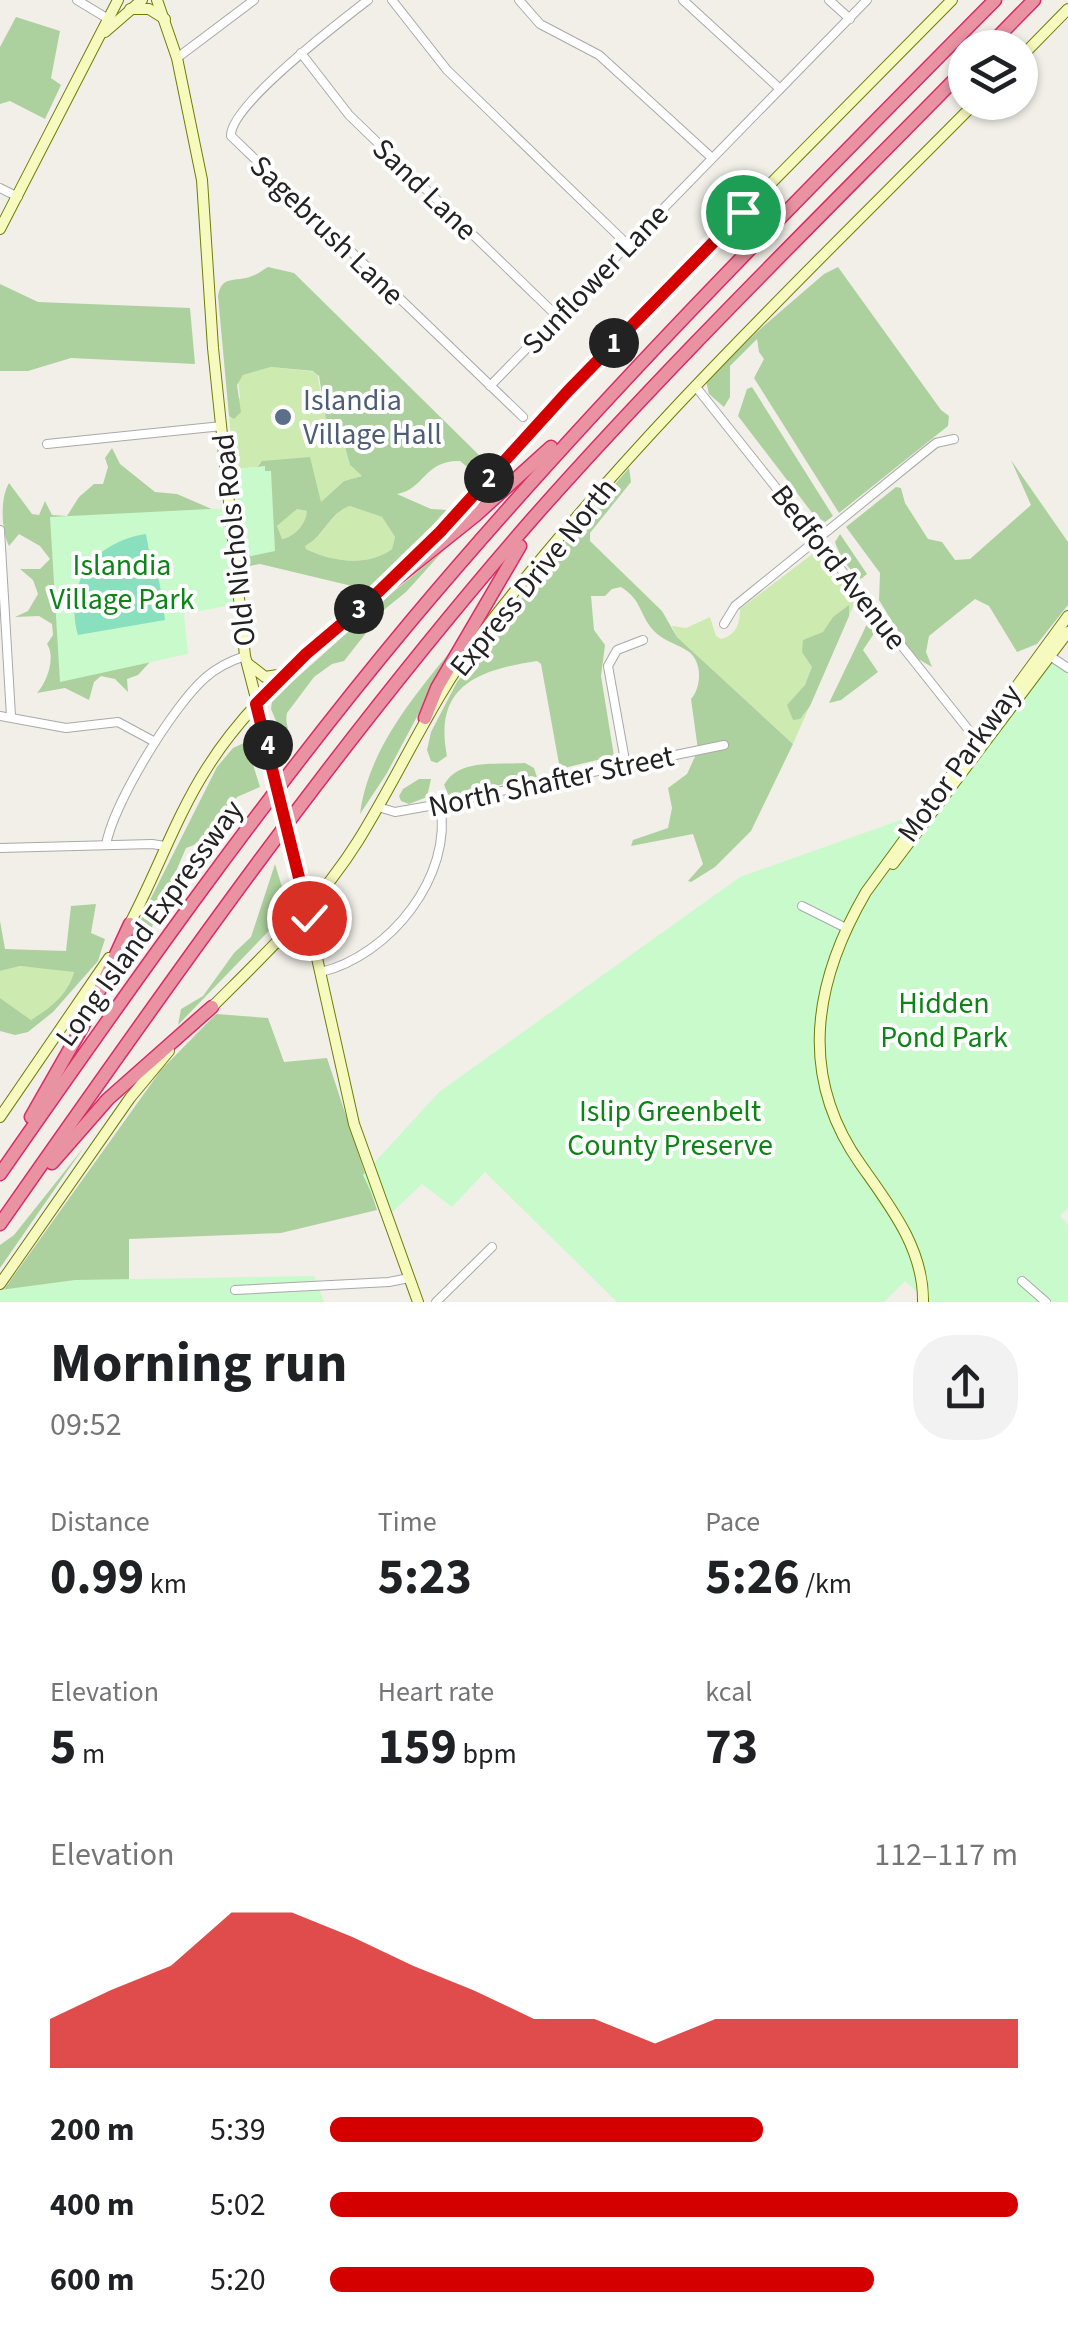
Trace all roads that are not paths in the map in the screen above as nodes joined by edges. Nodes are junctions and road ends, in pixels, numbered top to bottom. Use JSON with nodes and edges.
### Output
{"nodes":[{"id":1,"x":77,"y":0,"type":"edge"},
{"id":2,"x":118,"y":0,"type":"edge"},
{"id":3,"x":142,"y":0,"type":"edge"},
{"id":4,"x":157,"y":0,"type":"edge"},
{"id":5,"x":254,"y":0,"type":"edge"},
{"id":6,"x":368,"y":0,"type":"edge"},
{"id":7,"x":392,"y":0,"type":"edge"},
{"id":8,"x":683,"y":0,"type":"edge"},
{"id":9,"x":830,"y":0,"type":"edge"},
{"id":10,"x":867,"y":0,"type":"edge"},
{"id":11,"x":952,"y":0,"type":"edge"},
{"id":12,"x":984,"y":0,"type":"edge"},
{"id":13,"x":995,"y":0,"type":"edge"},
{"id":14,"x":1034,"y":0,"type":"edge"},
{"id":15,"x":524,"y":2,"type":"edge"},
{"id":16,"x":1068,"y":9,"type":"edge"},
{"id":17,"x":130,"y":10,"type":"junction"},
{"id":18,"x":850,"y":18,"type":"junction"},
{"id":19,"x":165,"y":19,"type":"junction"},
{"id":20,"x":111,"y":20,"type":"junction"},
{"id":21,"x":964,"y":30,"type":"edge"},
{"id":22,"x":965,"y":30,"type":"edge"},
{"id":23,"x":1005,"y":30,"type":"edge"},
{"id":24,"x":1038,"y":40,"type":"edge"},
{"id":25,"x":948,"y":47,"type":"edge"},
{"id":26,"x":301,"y":53,"type":"junction"},
{"id":27,"x":177,"y":58,"type":"junction"},
{"id":28,"x":948,"y":87,"type":"edge"},
{"id":29,"x":780,"y":89,"type":"junction"},
{"id":30,"x":958,"y":120,"type":"edge"},
{"id":31,"x":712,"y":158,"type":"junction"},
{"id":32,"x":0,"y":188,"type":"edge"},
{"id":33,"x":18,"y":197,"type":"junction"},
{"id":34,"x":0,"y":229,"type":"edge"},
{"id":35,"x":628,"y":245,"type":"junction"},
{"id":36,"x":558,"y":317,"type":"junction"},
{"id":37,"x":490,"y":386,"type":"junction"},
{"id":38,"x":696,"y":387,"type":"junction"},
{"id":39,"x":595,"y":411,"type":"junction"},
{"id":40,"x":523,"y":417,"type":"dead end"},
{"id":41,"x":222,"y":426,"type":"junction"},
{"id":42,"x":954,"y":438,"type":"dead end"},
{"id":43,"x":47,"y":444,"type":"dead end"},
{"id":44,"x":534,"y":517,"type":"junction"},
{"id":45,"x":0,"y":530,"type":"edge"},
{"id":46,"x":816,"y":540,"type":"junction"},
{"id":47,"x":371,"y":599,"type":"junction"},
{"id":48,"x":1068,"y":616,"type":"edge"},
{"id":49,"x":724,"y":624,"type":"dead end"},
{"id":50,"x":1068,"y":632,"type":"edge"},
{"id":51,"x":644,"y":640,"type":"dead end"},
{"id":52,"x":1046,"y":653,"type":"junction"},
{"id":53,"x":246,"y":659,"type":"junction"},
{"id":54,"x":1068,"y":668,"type":"edge"},
{"id":55,"x":286,"y":673,"type":"junction"},
{"id":56,"x":256,"y":704,"type":"junction"},
{"id":57,"x":0,"y":716,"type":"edge"},
{"id":58,"x":11,"y":716,"type":"junction"},
{"id":59,"x":425,"y":718,"type":"junction"},
{"id":60,"x":156,"y":742,"type":"junction"},
{"id":61,"x":979,"y":743,"type":"junction"},
{"id":62,"x":724,"y":745,"type":"dead end"},
{"id":63,"x":626,"y":766,"type":"junction"},
{"id":64,"x":440,"y":804,"type":"junction"},
{"id":65,"x":378,"y":807,"type":"junction"},
{"id":66,"x":106,"y":845,"type":"junction"},
{"id":67,"x":165,"y":846,"type":"junction"},
{"id":68,"x":0,"y":848,"type":"edge"},
{"id":69,"x":802,"y":906,"type":"dead end"},
{"id":70,"x":307,"y":908,"type":"junction"},
{"id":71,"x":130,"y":924,"type":"junction"},
{"id":72,"x":846,"y":928,"type":"junction"},
{"id":73,"x":274,"y":944,"type":"junction"},
{"id":74,"x":317,"y":950,"type":"junction"},
{"id":75,"x":321,"y":972,"type":"junction"},
{"id":76,"x":212,"y":1007,"type":"junction"},
{"id":77,"x":0,"y":1117,"type":"edge"},
{"id":78,"x":2,"y":1171,"type":"edge"},
{"id":79,"x":10,"y":1209,"type":"junction"},
{"id":80,"x":0,"y":1224,"type":"edge"},
{"id":81,"x":492,"y":1247,"type":"dead end"},
{"id":82,"x":409,"y":1278,"type":"junction"},
{"id":83,"x":1022,"y":1281,"type":"dead end"},
{"id":84,"x":0,"y":1284,"type":"edge"},
{"id":85,"x":235,"y":1290,"type":"dead end"},
{"id":86,"x":418,"y":1302,"type":"edge"},
{"id":87,"x":436,"y":1302,"type":"edge"},
{"id":88,"x":922,"y":1302,"type":"edge"},
{"id":89,"x":1046,"y":1302,"type":"edge"}],
"edges":[{"from":1,"to":20,"type":"street"},
{"from":2,"to":20,"type":"main road"},
{"from":3,"to":17,"type":"main road"},
{"from":4,"to":19,"type":"main road","name":"Old Nichols Road"},
{"from":5,"to":27,"type":"street"},
{"from":6,"to":26,"type":"street","name":"Sagebrush Lane"},
{"from":7,"to":35,"type":"street"},
{"from":8,"to":29,"type":"street"},
{"from":9,"to":18,"type":"street"},
{"from":10,"to":18,"type":"street","name":"Sunflower Lane"},
{"from":11,"to":47,"type":"main road"},
{"from":12,"to":21,"type":"highway"},
{"from":13,"to":22,"type":"highway","name":"Long Island Expressway"},
{"from":14,"to":23,"type":"highway"},
{"from":15,"to":31,"type":"street"},
{"from":16,"to":24,"type":"main road"},
{"from":17,"to":19,"type":"main road"},
{"from":17,"to":20,"type":"main road"},
{"from":18,"to":29,"type":"street","name":"Sunflower Lane"},
{"from":19,"to":27,"type":"main road","name":"Old Nichols Road"},
{"from":20,"to":33,"type":"main road"},
{"from":25,"to":39,"type":"highway","name":"Long Island Expressway"},
{"from":26,"to":36,"type":"street","name":"Sand Lane"},
{"from":26,"to":37,"type":"street","name":"Sagebrush Lane"},
{"from":27,"to":41,"type":"main road","name":"Old Nichols Road"},
{"from":28,"to":44,"type":"highway","name":"Long Island Expressway"},
{"from":29,"to":31,"type":"street","name":"Sunflower Lane"},
{"from":30,"to":38,"type":"main road","name":"Express Drive North"},
{"from":31,"to":35,"type":"street","name":"Sunflower Lane"},
{"from":32,"to":33,"type":"street"},
{"from":33,"to":34,"type":"main road"},
{"from":35,"to":36,"type":"street","name":"Sunflower Lane"},
{"from":36,"to":37,"type":"street","name":"Sunflower Lane"},
{"from":37,"to":40,"type":"street","name":"Sagebrush Lane"},
{"from":38,"to":46,"type":"street","name":"Bedford Avenue"},
{"from":38,"to":59,"type":"main road","name":"Express Drive North"},
{"from":39,"to":47,"type":"highway"},
{"from":39,"to":78,"type":"highway","name":"Long Island Expressway"},
{"from":41,"to":43,"type":"street"},
{"from":41,"to":53,"type":"main road","name":"Old Nichols Road"},
{"from":42,"to":46,"type":"street"},
{"from":44,"to":59,"type":"highway"},
{"from":44,"to":79,"type":"highway","name":"Long Island Expressway"},
{"from":45,"to":58,"type":"street"},
{"from":46,"to":49,"type":"street"},
{"from":46,"to":61,"type":"street","name":"Bedford Avenue"},
{"from":47,"to":55,"type":"main road"},
{"from":48,"to":52,"type":"main road","name":"Motor Parkway"},
{"from":50,"to":52,"type":"main road","name":"Motor Parkway"},
{"from":51,"to":63,"type":"street"},
{"from":52,"to":54,"type":"street"},
{"from":52,"to":61,"type":"main road","name":"Motor Parkway"},
{"from":53,"to":55,"type":"main road"},
{"from":53,"to":56,"type":"main road","name":"Old Nichols Road"},
{"from":53,"to":60,"type":"street"},
{"from":55,"to":56,"type":"main road"},
{"from":56,"to":67,"type":"main road"},
{"from":56,"to":70,"type":"main road","name":"Old Nichols Road","bridge":true},
{"from":57,"to":58,"type":"street"},
{"from":58,"to":60,"type":"street"},
{"from":59,"to":65,"type":"main road","name":"Express Drive North"},
{"from":60,"to":66,"type":"street"},
{"from":61,"to":72,"type":"main road","name":"Motor Parkway"},
{"from":62,"to":63,"type":"street","name":"North Shafter Street"},
{"from":63,"to":64,"type":"street","name":"North Shafter Street"},
{"from":64,"to":65,"type":"street","name":"North Shafter Street"},
{"from":64,"to":75,"type":"street"},
{"from":65,"to":70,"type":"main road","name":"Express Drive North"},
{"from":66,"to":67,"type":"street"},
{"from":66,"to":68,"type":"street"},
{"from":67,"to":71,"type":"main road"},
{"from":69,"to":72,"type":"street"},
{"from":70,"to":73,"type":"main road","name":"Express Drive North"},
{"from":70,"to":74,"type":"main road","name":"Old Nichols Road"},
{"from":71,"to":77,"type":"main road"},
{"from":71,"to":78,"type":"highway"},
{"from":72,"to":88,"type":"main road","name":"Motor Parkway"},
{"from":73,"to":74,"type":"main road"},
{"from":73,"to":76,"type":"main road","name":"Express Drive North"},
{"from":74,"to":75,"type":"main road","name":"Old Nichols Road"},
{"from":75,"to":82,"type":"main road","name":"Old Nichols Road"},
{"from":76,"to":79,"type":"highway"},
{"from":76,"to":84,"type":"main road","name":"Express Drive North"},
{"from":79,"to":80,"type":"highway","name":"Long Island Expressway"},
{"from":81,"to":87,"type":"street"},
{"from":82,"to":85,"type":"street"},
{"from":82,"to":86,"type":"main road","name":"Old Nichols Road"},
{"from":83,"to":89,"type":"street"}]}
